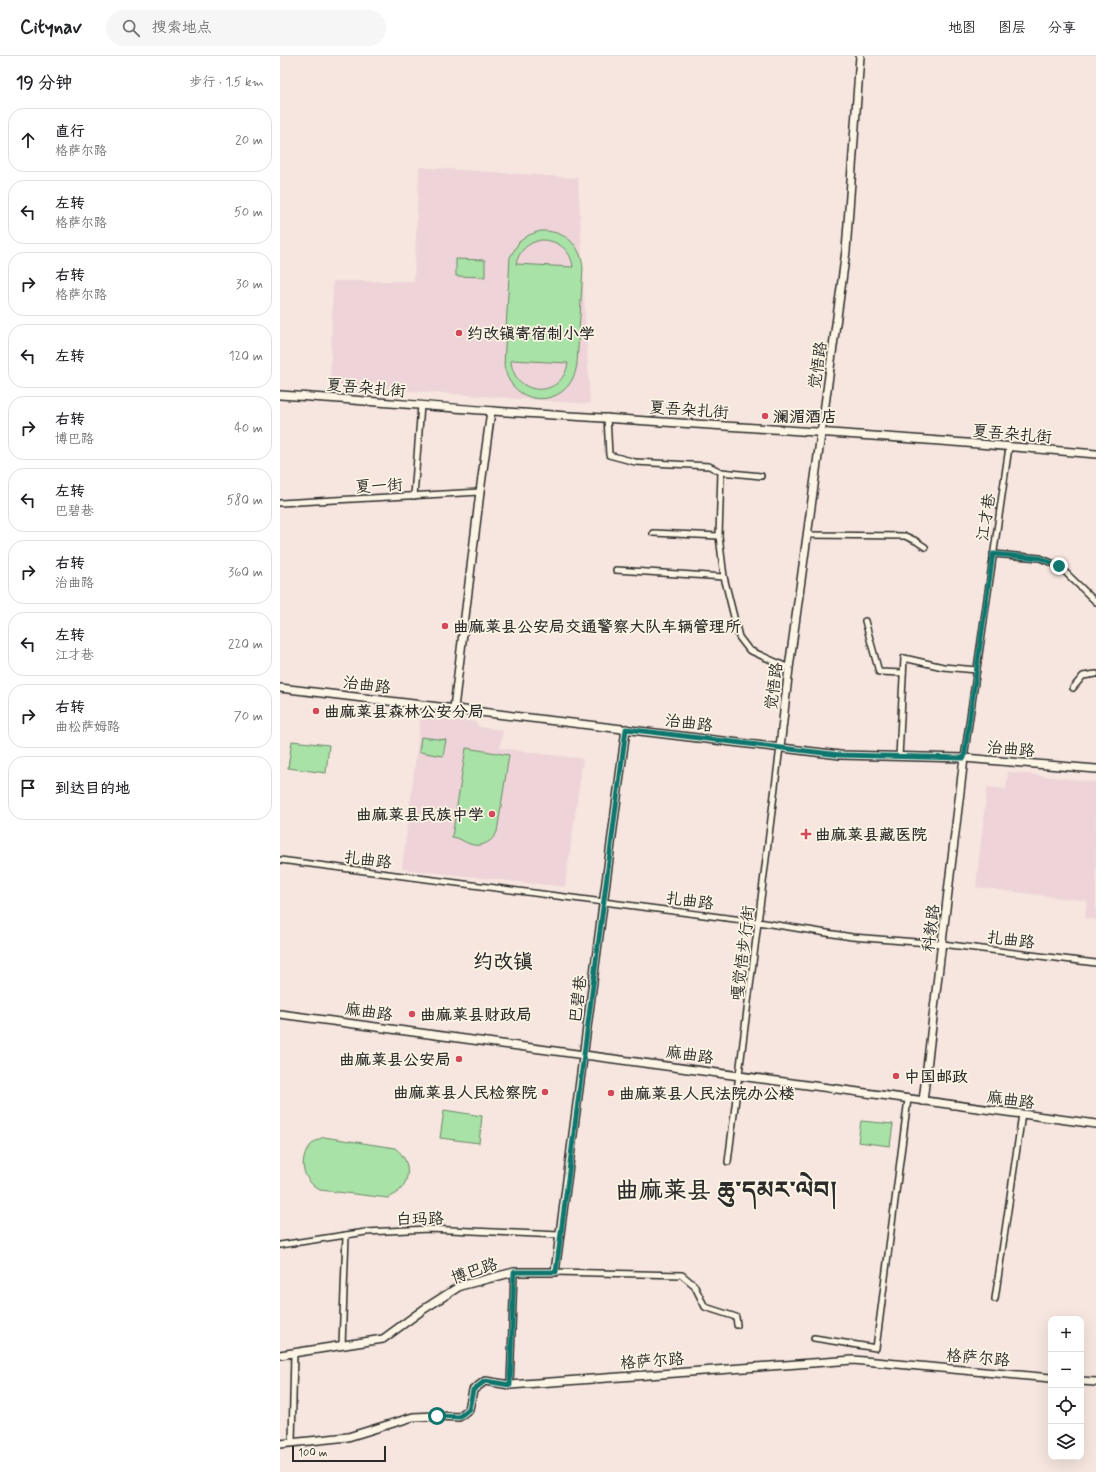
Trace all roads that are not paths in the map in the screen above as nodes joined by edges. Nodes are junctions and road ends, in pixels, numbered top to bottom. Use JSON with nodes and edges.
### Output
{"nodes":[{"id":1,"x":860,"y":56,"type":"edge"},
{"id":2,"x":280,"y":394,"type":"edge"},
{"id":3,"x":422,"y":406,"type":"junction"},
{"id":4,"x":491,"y":411,"type":"junction"},
{"id":5,"x":607,"y":418,"type":"junction"},
{"id":6,"x":822,"y":433,"type":"junction"},
{"id":7,"x":1009,"y":446,"type":"junction"},
{"id":8,"x":1096,"y":454,"type":"edge"},
{"id":9,"x":721,"y":472,"type":"junction"},
{"id":10,"x":761,"y":476,"type":"dead end"},
{"id":11,"x":480,"y":492,"type":"junction"},
{"id":12,"x":414,"y":496,"type":"junction"},
{"id":13,"x":280,"y":503,"type":"edge"},
{"id":14,"x":653,"y":533,"type":"dead end"},
{"id":15,"x":808,"y":535,"type":"junction"},
{"id":16,"x":719,"y":536,"type":"junction"},
{"id":17,"x":925,"y":548,"type":"dead end"},
{"id":18,"x":993,"y":554,"type":"junction"},
{"id":19,"x":616,"y":570,"type":"dead end"},
{"id":20,"x":724,"y":577,"type":"junction"},
{"id":21,"x":1096,"y":602,"type":"edge"},
{"id":22,"x":865,"y":621,"type":"dead end"},
{"id":23,"x":789,"y":668,"type":"junction"},
{"id":24,"x":977,"y":670,"type":"junction"},
{"id":25,"x":903,"y":673,"type":"junction"},
{"id":26,"x":1096,"y":674,"type":"edge"},
{"id":27,"x":280,"y":688,"type":"edge"},
{"id":28,"x":1073,"y":688,"type":"dead end"},
{"id":29,"x":454,"y":708,"type":"junction"},
{"id":30,"x":626,"y":729,"type":"junction"},
{"id":31,"x":780,"y":747,"type":"junction"},
{"id":32,"x":900,"y":757,"type":"junction"},
{"id":33,"x":964,"y":758,"type":"junction"},
{"id":34,"x":1096,"y":769,"type":"edge"},
{"id":35,"x":280,"y":860,"type":"edge"},
{"id":36,"x":603,"y":902,"type":"junction"},
{"id":37,"x":758,"y":922,"type":"junction"},
{"id":38,"x":942,"y":944,"type":"junction"},
{"id":39,"x":1096,"y":963,"type":"edge"},
{"id":40,"x":280,"y":1014,"type":"edge"},
{"id":41,"x":584,"y":1054,"type":"junction"},
{"id":42,"x":740,"y":1075,"type":"junction"},
{"id":43,"x":908,"y":1099,"type":"junction"},
{"id":44,"x":923,"y":1101,"type":"junction"},
{"id":45,"x":1022,"y":1114,"type":"junction"},
{"id":46,"x":1096,"y":1124,"type":"edge"},
{"id":47,"x":728,"y":1162,"type":"dead end"},
{"id":48,"x":346,"y":1235,"type":"junction"},
{"id":49,"x":560,"y":1235,"type":"junction"},
{"id":50,"x":280,"y":1245,"type":"edge"},
{"id":51,"x":514,"y":1272,"type":"junction"},
{"id":52,"x":556,"y":1272,"type":"junction"},
{"id":53,"x":995,"y":1299,"type":"dead end"},
{"id":54,"x":737,"y":1325,"type":"dead end"},
{"id":55,"x":814,"y":1338,"type":"dead end"},
{"id":56,"x":342,"y":1346,"type":"junction"},
{"id":57,"x":294,"y":1353,"type":"junction"},
{"id":58,"x":280,"y":1355,"type":"edge"},
{"id":59,"x":1048,"y":1378,"type":"edge"},
{"id":60,"x":1084,"y":1381,"type":"edge"},
{"id":61,"x":1096,"y":1382,"type":"edge"},
{"id":62,"x":510,"y":1385,"type":"junction"},
{"id":63,"x":292,"y":1442,"type":"junction"},
{"id":64,"x":280,"y":1444,"type":"edge"}],
"edges":[{"from":1,"to":6,"type":"street","name":"觉悟路"},
{"from":2,"to":3,"type":"street","name":"夏吾杂扎街"},
{"from":3,"to":4,"type":"street","name":"夏吾杂扎街"},
{"from":3,"to":12,"type":"street"},
{"from":4,"to":5,"type":"street","name":"夏吾杂扎街"},
{"from":4,"to":11,"type":"street"},
{"from":5,"to":6,"type":"street","name":"夏吾杂扎街"},
{"from":5,"to":9,"type":"street"},
{"from":6,"to":7,"type":"street","name":"夏吾杂扎街"},
{"from":6,"to":15,"type":"street","name":"觉悟路"},
{"from":7,"to":8,"type":"street","name":"夏吾杂扎街"},
{"from":7,"to":18,"type":"street","name":"江才巷"},
{"from":9,"to":10,"type":"street"},
{"from":9,"to":16,"type":"street"},
{"from":11,"to":12,"type":"street","name":"夏一街"},
{"from":11,"to":29,"type":"street"},
{"from":12,"to":13,"type":"street","name":"夏一街"},
{"from":14,"to":16,"type":"street"},
{"from":15,"to":17,"type":"street"},
{"from":15,"to":23,"type":"street","name":"觉悟路"},
{"from":16,"to":20,"type":"street"},
{"from":18,"to":21,"type":"street"},
{"from":18,"to":24,"type":"street","name":"江才巷"},
{"from":19,"to":20,"type":"street"},
{"from":20,"to":23,"type":"street"},
{"from":22,"to":25,"type":"street"},
{"from":23,"to":31,"type":"street","name":"觉悟路"},
{"from":24,"to":25,"type":"street"},
{"from":24,"to":33,"type":"street","name":"江才巷"},
{"from":25,"to":32,"type":"street"},
{"from":26,"to":28,"type":"street"},
{"from":27,"to":29,"type":"street","name":"治曲路"},
{"from":29,"to":30,"type":"street","name":"治曲路"},
{"from":30,"to":31,"type":"street","name":"治曲路"},
{"from":30,"to":36,"type":"street","name":"巴碧巷"},
{"from":31,"to":32,"type":"street","name":"治曲路"},
{"from":31,"to":37,"type":"street","name":"嘎觉悟步行街"},
{"from":32,"to":33,"type":"street","name":"治曲路"},
{"from":33,"to":34,"type":"street","name":"治曲路"},
{"from":33,"to":38,"type":"street","name":"科教路"},
{"from":35,"to":36,"type":"street","name":"扎曲路"},
{"from":36,"to":37,"type":"street","name":"扎曲路"},
{"from":36,"to":41,"type":"street","name":"巴碧巷"},
{"from":37,"to":38,"type":"street","name":"扎曲路"},
{"from":37,"to":42,"type":"street","name":"嘎觉悟步行街"},
{"from":38,"to":39,"type":"street","name":"扎曲路"},
{"from":38,"to":44,"type":"street","name":"科教路"},
{"from":40,"to":41,"type":"street","name":"麻曲路"},
{"from":41,"to":42,"type":"street","name":"麻曲路"},
{"from":41,"to":49,"type":"street","name":"巴碧巷"},
{"from":42,"to":43,"type":"street","name":"麻曲路"},
{"from":42,"to":47,"type":"street","name":"嘎觉悟步行街"},
{"from":43,"to":44,"type":"street","name":"麻曲路"},
{"from":43,"to":55,"type":"street"},
{"from":44,"to":45,"type":"street","name":"麻曲路"},
{"from":45,"to":46,"type":"street","name":"麻曲路"},
{"from":45,"to":53,"type":"street"},
{"from":48,"to":49,"type":"street","name":"白玛路"},
{"from":48,"to":50,"type":"street","name":"白玛路"},
{"from":48,"to":56,"type":"street"},
{"from":49,"to":52,"type":"street","name":"巴碧巷"},
{"from":51,"to":52,"type":"street","name":"博巴路"},
{"from":51,"to":56,"type":"street","name":"博巴路"},
{"from":51,"to":62,"type":"street"},
{"from":52,"to":54,"type":"street","name":"博巴路"},
{"from":56,"to":57,"type":"street","name":"博巴路"},
{"from":57,"to":58,"type":"street","name":"博巴路"},
{"from":57,"to":63,"type":"street"},
{"from":59,"to":62,"type":"street","name":"格萨尔路"},
{"from":60,"to":61,"type":"street"},
{"from":62,"to":63,"type":"street","name":"格萨尔路"},
{"from":63,"to":64,"type":"street","name":"格萨尔路"}]}
